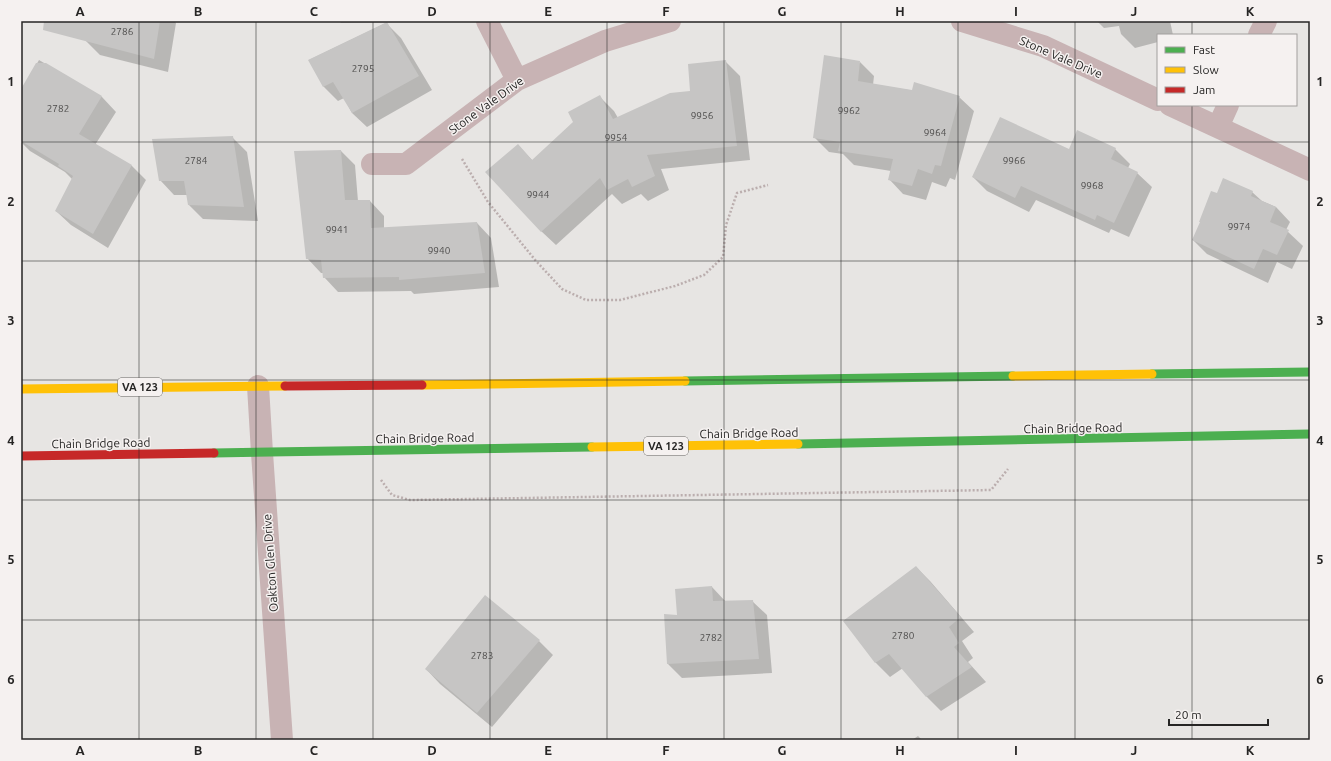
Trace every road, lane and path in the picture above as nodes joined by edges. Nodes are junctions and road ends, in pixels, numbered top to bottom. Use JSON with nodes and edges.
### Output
{"nodes":[{"id":1,"x":487,"y":21,"type":"edge"},
{"id":2,"x":670,"y":21,"type":"edge"},
{"id":3,"x":962,"y":21,"type":"edge"},
{"id":4,"x":1266,"y":21,"type":"edge"},
{"id":5,"x":1260,"y":34,"type":"edge"},
{"id":6,"x":517,"y":80,"type":"junction"},
{"id":7,"x":1157,"y":100,"type":"edge"},
{"id":8,"x":1172,"y":106,"type":"edge"},
{"id":9,"x":1228,"y":106,"type":"edge"},
{"id":10,"x":1218,"y":127,"type":"junction"},
{"id":11,"x":462,"y":159,"type":"dead end"},
{"id":12,"x":372,"y":164,"type":"dead end"},
{"id":13,"x":1310,"y":170,"type":"edge"},
{"id":14,"x":768,"y":185,"type":"dead end"},
{"id":15,"x":1310,"y":372,"type":"edge"},
{"id":16,"x":258,"y":386,"type":"junction"},
{"id":17,"x":21,"y":389,"type":"edge"},
{"id":18,"x":1310,"y":434,"type":"edge"},
{"id":19,"x":262,"y":453,"type":"junction"},
{"id":20,"x":21,"y":456,"type":"edge"},
{"id":21,"x":1008,"y":468,"type":"dead end"},
{"id":22,"x":380,"y":478,"type":"dead end"},
{"id":23,"x":282,"y":740,"type":"edge"}],
"edges":[{"from":1,"to":6,"type":"street"},
{"from":2,"to":6,"type":"street","name":"Stone Vale Drive"},
{"from":3,"to":7,"type":"street","name":"Stone Vale Drive"},
{"from":4,"to":5,"type":"street"},
{"from":6,"to":12,"type":"street","name":"Stone Vale Drive"},
{"from":8,"to":10,"type":"street"},
{"from":9,"to":10,"type":"street"},
{"from":10,"to":13,"type":"street"},
{"from":11,"to":14,"type":"path"},
{"from":15,"to":16,"type":"main road","number":"VA 123"},
{"from":16,"to":17,"type":"main road","number":"VA 123"},
{"from":16,"to":19,"type":"street","name":"Oakton Glen Drive"},
{"from":18,"to":19,"type":"main road","name":"Chain Bridge Road","number":"VA 123"},
{"from":19,"to":20,"type":"main road","name":"Chain Bridge Road","number":"VA 123"},
{"from":19,"to":23,"type":"street","name":"Oakton Glen Drive"},
{"from":21,"to":22,"type":"path"}]}
